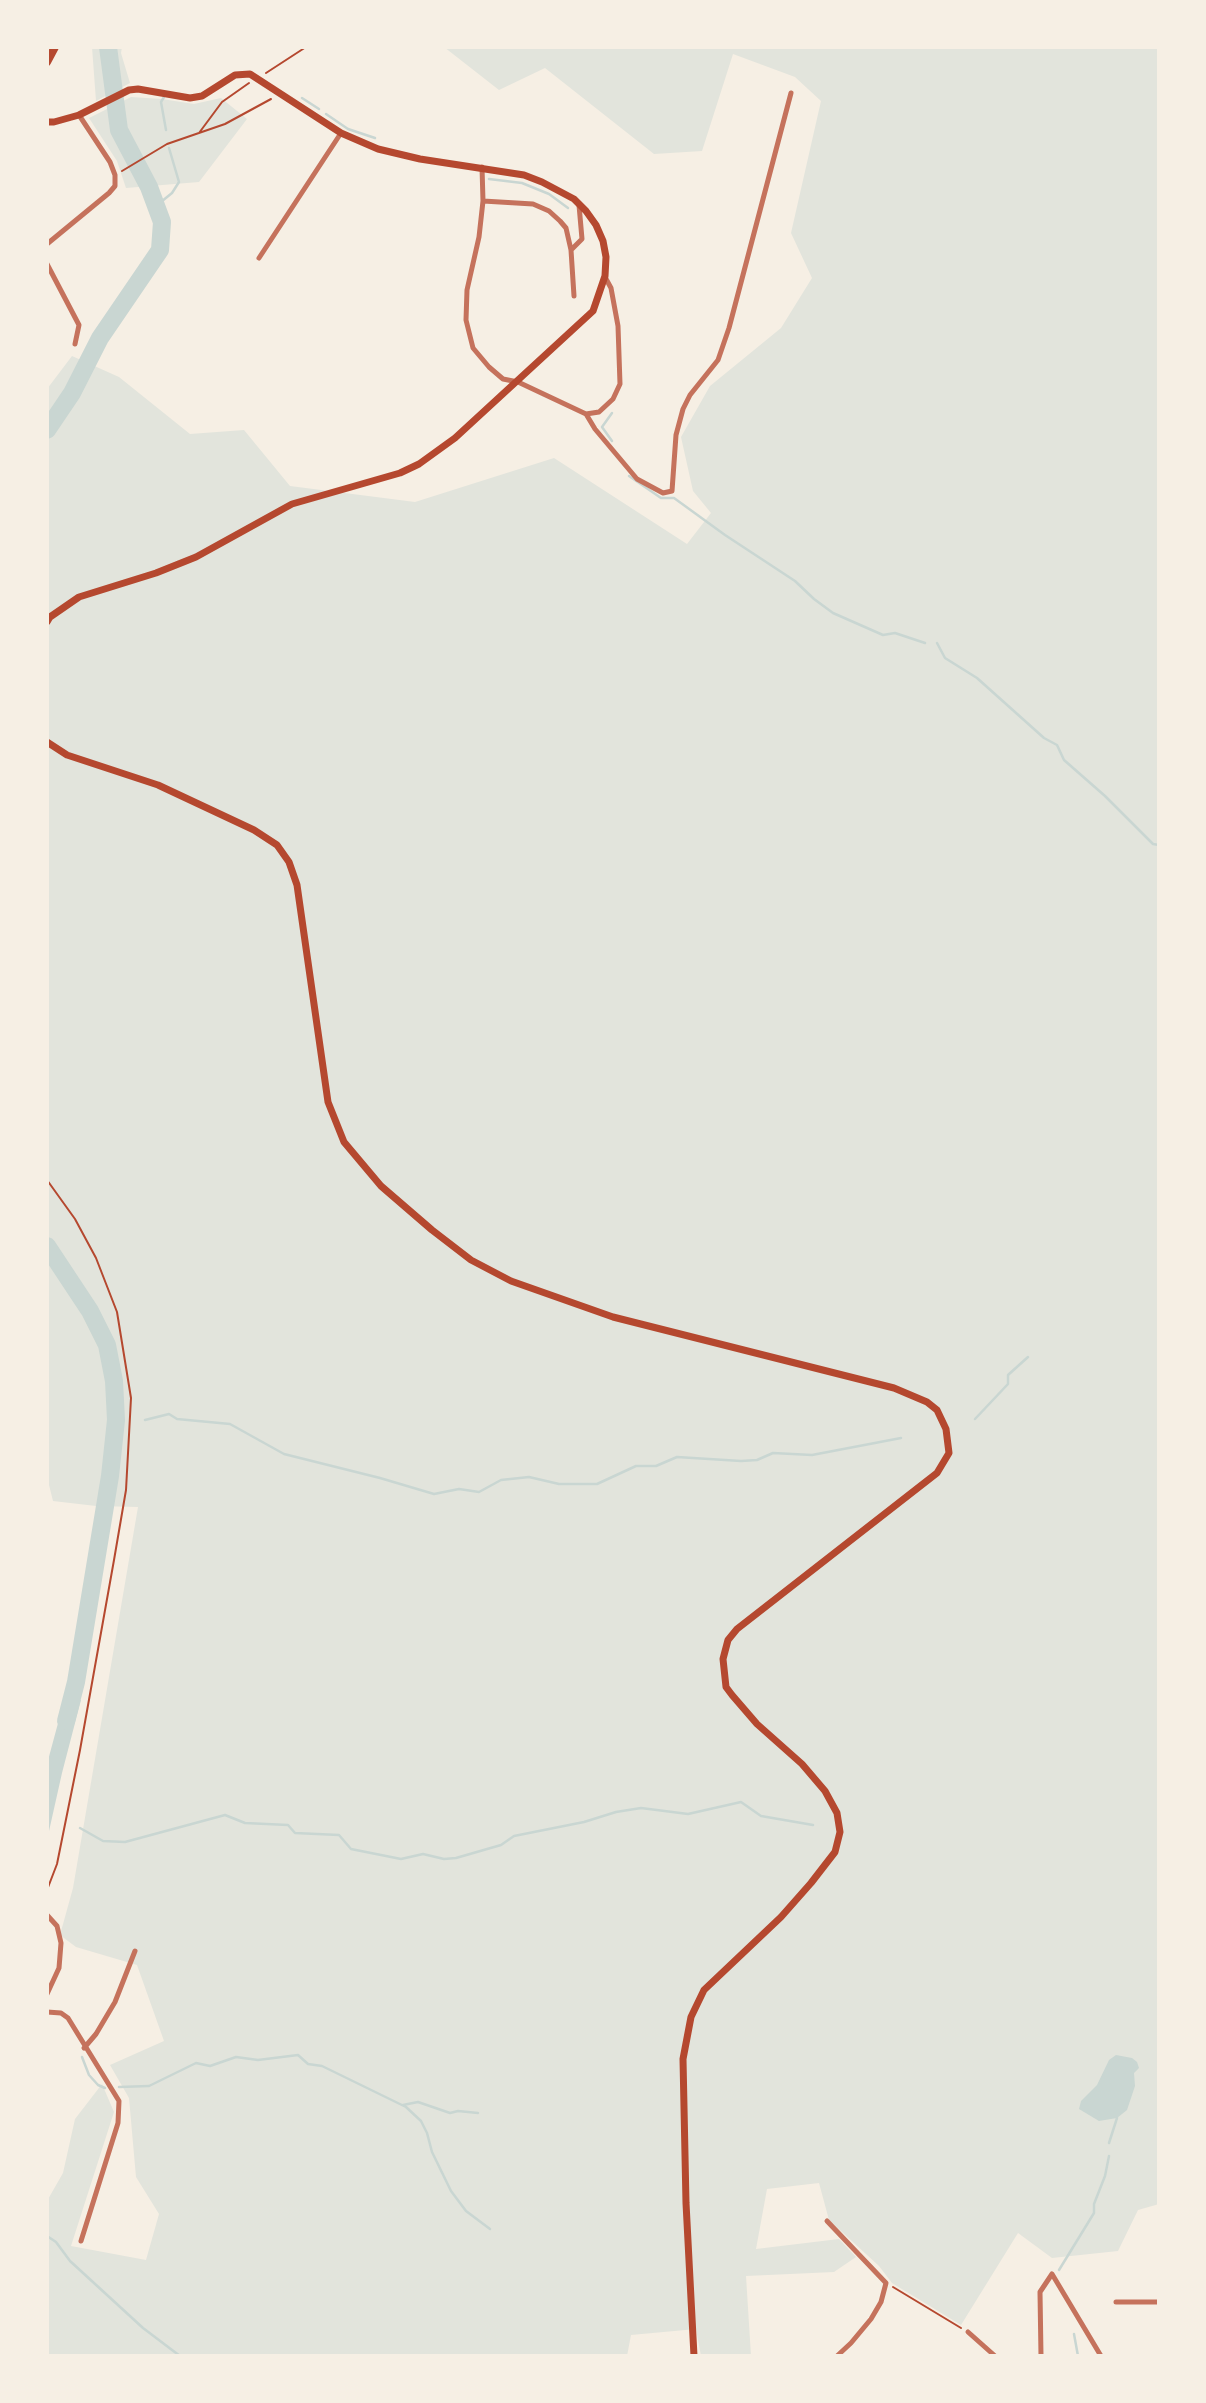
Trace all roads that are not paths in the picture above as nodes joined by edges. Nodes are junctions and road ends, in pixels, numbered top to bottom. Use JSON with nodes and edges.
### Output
{"nodes":[{"id":1,"x":55,"y":47,"type":"edge"},
{"id":2,"x":47,"y":62,"type":"edge"},
{"id":3,"x":791,"y":93,"type":"dead end"},
{"id":4,"x":79,"y":115,"type":"junction"},
{"id":5,"x":47,"y":122,"type":"edge"},
{"id":6,"x":341,"y":133,"type":"junction"},
{"id":7,"x":482,"y":167,"type":"junction"},
{"id":8,"x":483,"y":201,"type":"junction"},
{"id":9,"x":579,"y":204,"type":"junction"},
{"id":10,"x":47,"y":244,"type":"edge"},
{"id":11,"x":572,"y":250,"type":"junction"},
{"id":12,"x":259,"y":258,"type":"dead end"},
{"id":13,"x":47,"y":264,"type":"edge"},
{"id":14,"x":605,"y":276,"type":"junction"},
{"id":15,"x":575,"y":296,"type":"dead end"},
{"id":16,"x":75,"y":344,"type":"dead end"},
{"id":17,"x":518,"y":382,"type":"junction"},
{"id":18,"x":586,"y":414,"type":"junction"},
{"id":19,"x":47,"y":622,"type":"edge"},
{"id":20,"x":47,"y":741,"type":"edge"},
{"id":21,"x":47,"y":1915,"type":"edge"},
{"id":22,"x":135,"y":1951,"type":"dead end"},
{"id":23,"x":47,"y":1994,"type":"edge"},
{"id":24,"x":47,"y":2012,"type":"edge"},
{"id":25,"x":84,"y":2048,"type":"junction"},
{"id":26,"x":827,"y":2221,"type":"dead end"},
{"id":27,"x":80,"y":2241,"type":"dead end"},
{"id":28,"x":1116,"y":2302,"type":"dead end"},
{"id":29,"x":1159,"y":2302,"type":"edge"},
{"id":30,"x":968,"y":2332,"type":"road end"},
{"id":31,"x":845,"y":2349,"type":"junction"},
{"id":32,"x":694,"y":2356,"type":"edge"},
{"id":33,"x":837,"y":2356,"type":"edge"},
{"id":34,"x":848,"y":2356,"type":"edge"},
{"id":35,"x":995,"y":2356,"type":"edge"},
{"id":36,"x":1041,"y":2356,"type":"edge"},
{"id":37,"x":1101,"y":2356,"type":"edge"}],
"edges":[{"from":1,"to":2,"type":"main road"},
{"from":3,"to":18,"type":"street"},
{"from":4,"to":5,"type":"main road"},
{"from":4,"to":6,"type":"main road"},
{"from":4,"to":10,"type":"street"},
{"from":6,"to":7,"type":"main road"},
{"from":6,"to":12,"type":"street"},
{"from":7,"to":8,"type":"street"},
{"from":7,"to":9,"type":"main road"},
{"from":8,"to":11,"type":"street"},
{"from":8,"to":17,"type":"street"},
{"from":9,"to":11,"type":"street"},
{"from":9,"to":14,"type":"main road"},
{"from":11,"to":15,"type":"street"},
{"from":13,"to":16,"type":"street"},
{"from":14,"to":17,"type":"main road"},
{"from":14,"to":18,"type":"street"},
{"from":17,"to":18,"type":"street"},
{"from":17,"to":19,"type":"main road"},
{"from":20,"to":32,"type":"main road"},
{"from":21,"to":23,"type":"street"},
{"from":22,"to":25,"type":"street"},
{"from":24,"to":25,"type":"street"},
{"from":25,"to":27,"type":"street"},
{"from":26,"to":31,"type":"street"},
{"from":28,"to":29,"type":"street"},
{"from":30,"to":35,"type":"street"},
{"from":31,"to":33,"type":"street"},
{"from":31,"to":34,"type":"street"},
{"from":36,"to":37,"type":"street"}]}
